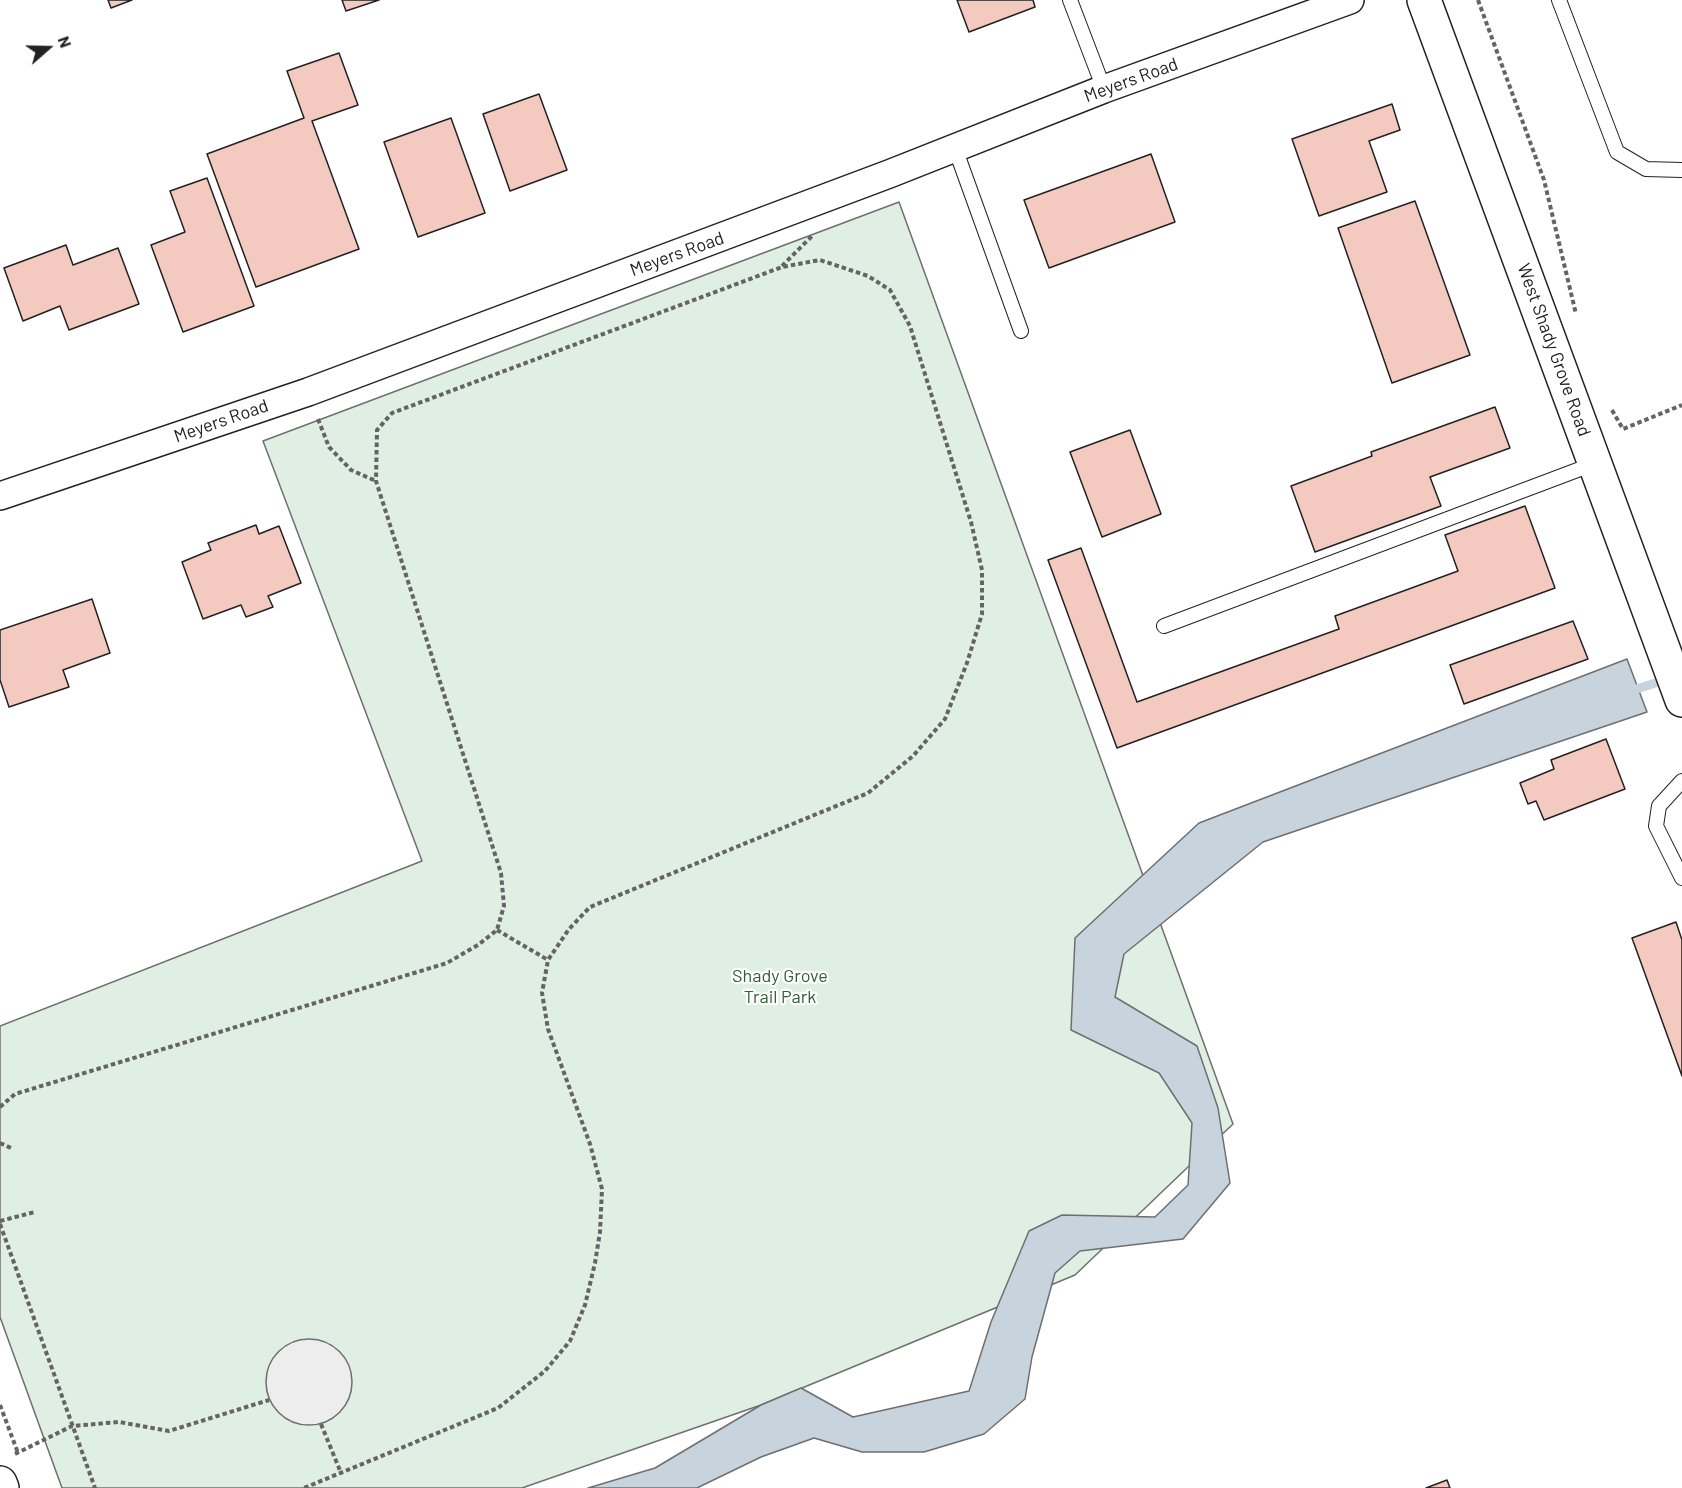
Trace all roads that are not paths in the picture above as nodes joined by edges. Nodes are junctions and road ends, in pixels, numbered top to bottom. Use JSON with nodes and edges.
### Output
{"nodes":[{"id":1,"x":1070,"y":0,"type":"edge"},
{"id":2,"x":1350,"y":0,"type":"edge"},
{"id":3,"x":1424,"y":0,"type":"edge"},
{"id":4,"x":1559,"y":0,"type":"edge"},
{"id":5,"x":1104,"y":89,"type":"junction"},
{"id":6,"x":955,"y":148,"type":"junction"},
{"id":7,"x":1682,"y":170,"type":"edge"},
{"id":8,"x":1021,"y":331,"type":"dead end"},
{"id":9,"x":1596,"y":463,"type":"junction"},
{"id":10,"x":0,"y":496,"type":"edge"},
{"id":11,"x":1164,"y":626,"type":"dead end"},
{"id":12,"x":1682,"y":700,"type":"edge"},
{"id":13,"x":1682,"y":781,"type":"edge"},
{"id":14,"x":1682,"y":878,"type":"edge"}],
"edges":[{"from":1,"to":5,"type":"lane"},
{"from":2,"to":5,"type":"street","name":"Meyers Road"},
{"from":3,"to":9,"type":"main road","name":"West Shady Grove Road"},
{"from":4,"to":7,"type":"lane"},
{"from":5,"to":6,"type":"street","name":"Meyers Road"},
{"from":6,"to":8,"type":"lane"},
{"from":6,"to":10,"type":"street","name":"Meyers Road"},
{"from":9,"to":11,"type":"lane"},
{"from":9,"to":12,"type":"main road","name":"West Shady Grove Road"},
{"from":13,"to":14,"type":"lane"}]}
